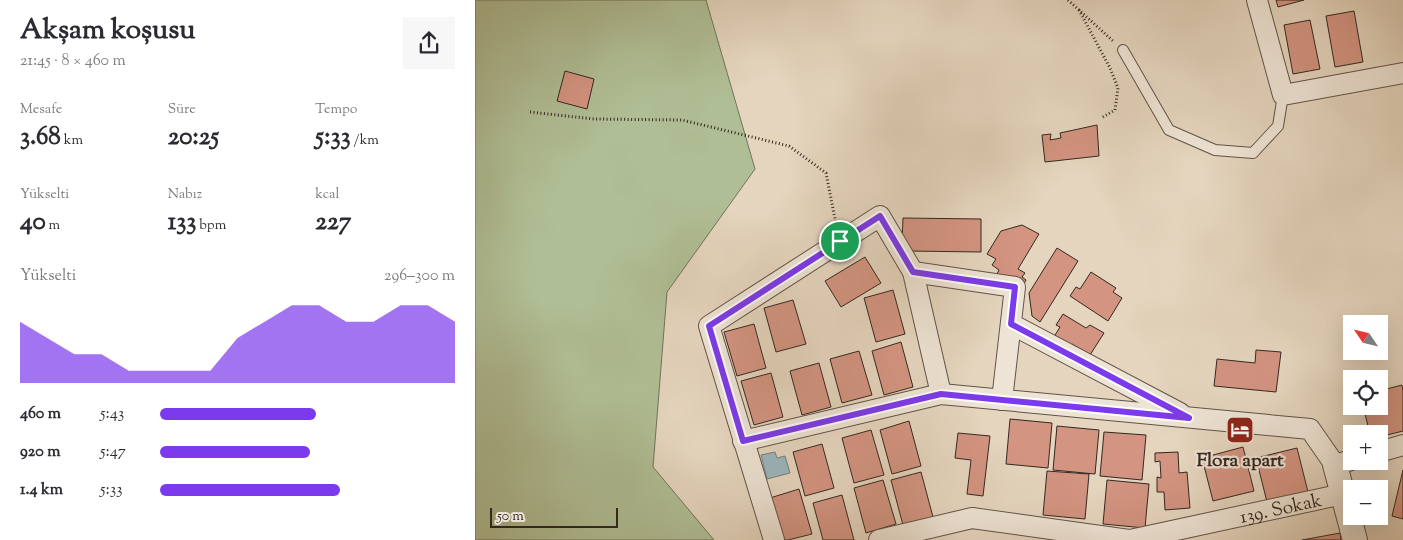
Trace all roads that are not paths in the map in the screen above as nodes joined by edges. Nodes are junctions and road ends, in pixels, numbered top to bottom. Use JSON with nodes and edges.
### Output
{"nodes":[{"id":1,"x":1257,"y":0,"type":"edge"},
{"id":2,"x":1123,"y":50,"type":"road end"},
{"id":3,"x":1403,"y":73,"type":"edge"},
{"id":4,"x":1283,"y":95,"type":"junction"},
{"id":5,"x":913,"y":272,"type":"junction"},
{"id":6,"x":1011,"y":324,"type":"junction"},
{"id":7,"x":941,"y":394,"type":"junction"},
{"id":8,"x":1002,"y":400,"type":"junction"},
{"id":9,"x":1189,"y":418,"type":"junction"},
{"id":10,"x":743,"y":441,"type":"junction"},
{"id":11,"x":1403,"y":445,"type":"edge"},
{"id":12,"x":1388,"y":449,"type":"edge"},
{"id":13,"x":1343,"y":462,"type":"edge"},
{"id":14,"x":1343,"y":494,"type":"edge"},
{"id":15,"x":1351,"y":525,"type":"edge"},
{"id":16,"x":774,"y":540,"type":"edge"},
{"id":17,"x":879,"y":540,"type":"edge"},
{"id":18,"x":1129,"y":540,"type":"edge"},
{"id":19,"x":1355,"y":540,"type":"edge"}],
"edges":[{"from":1,"to":4,"type":"street"},
{"from":2,"to":4,"type":"lane"},
{"from":3,"to":4,"type":"street"},
{"from":5,"to":6,"type":"street"},
{"from":5,"to":7,"type":"street"},
{"from":5,"to":10,"type":"street"},
{"from":6,"to":8,"type":"street"},
{"from":6,"to":9,"type":"street"},
{"from":7,"to":8,"type":"street"},
{"from":7,"to":10,"type":"street"},
{"from":8,"to":9,"type":"street"},
{"from":9,"to":13,"type":"street"},
{"from":10,"to":16,"type":"street"},
{"from":11,"to":12,"type":"street"},
{"from":14,"to":18,"type":"street","name":"139. Sokak"},
{"from":15,"to":19,"type":"street"},
{"from":17,"to":18,"type":"street","name":"139. Sokak"}]}
